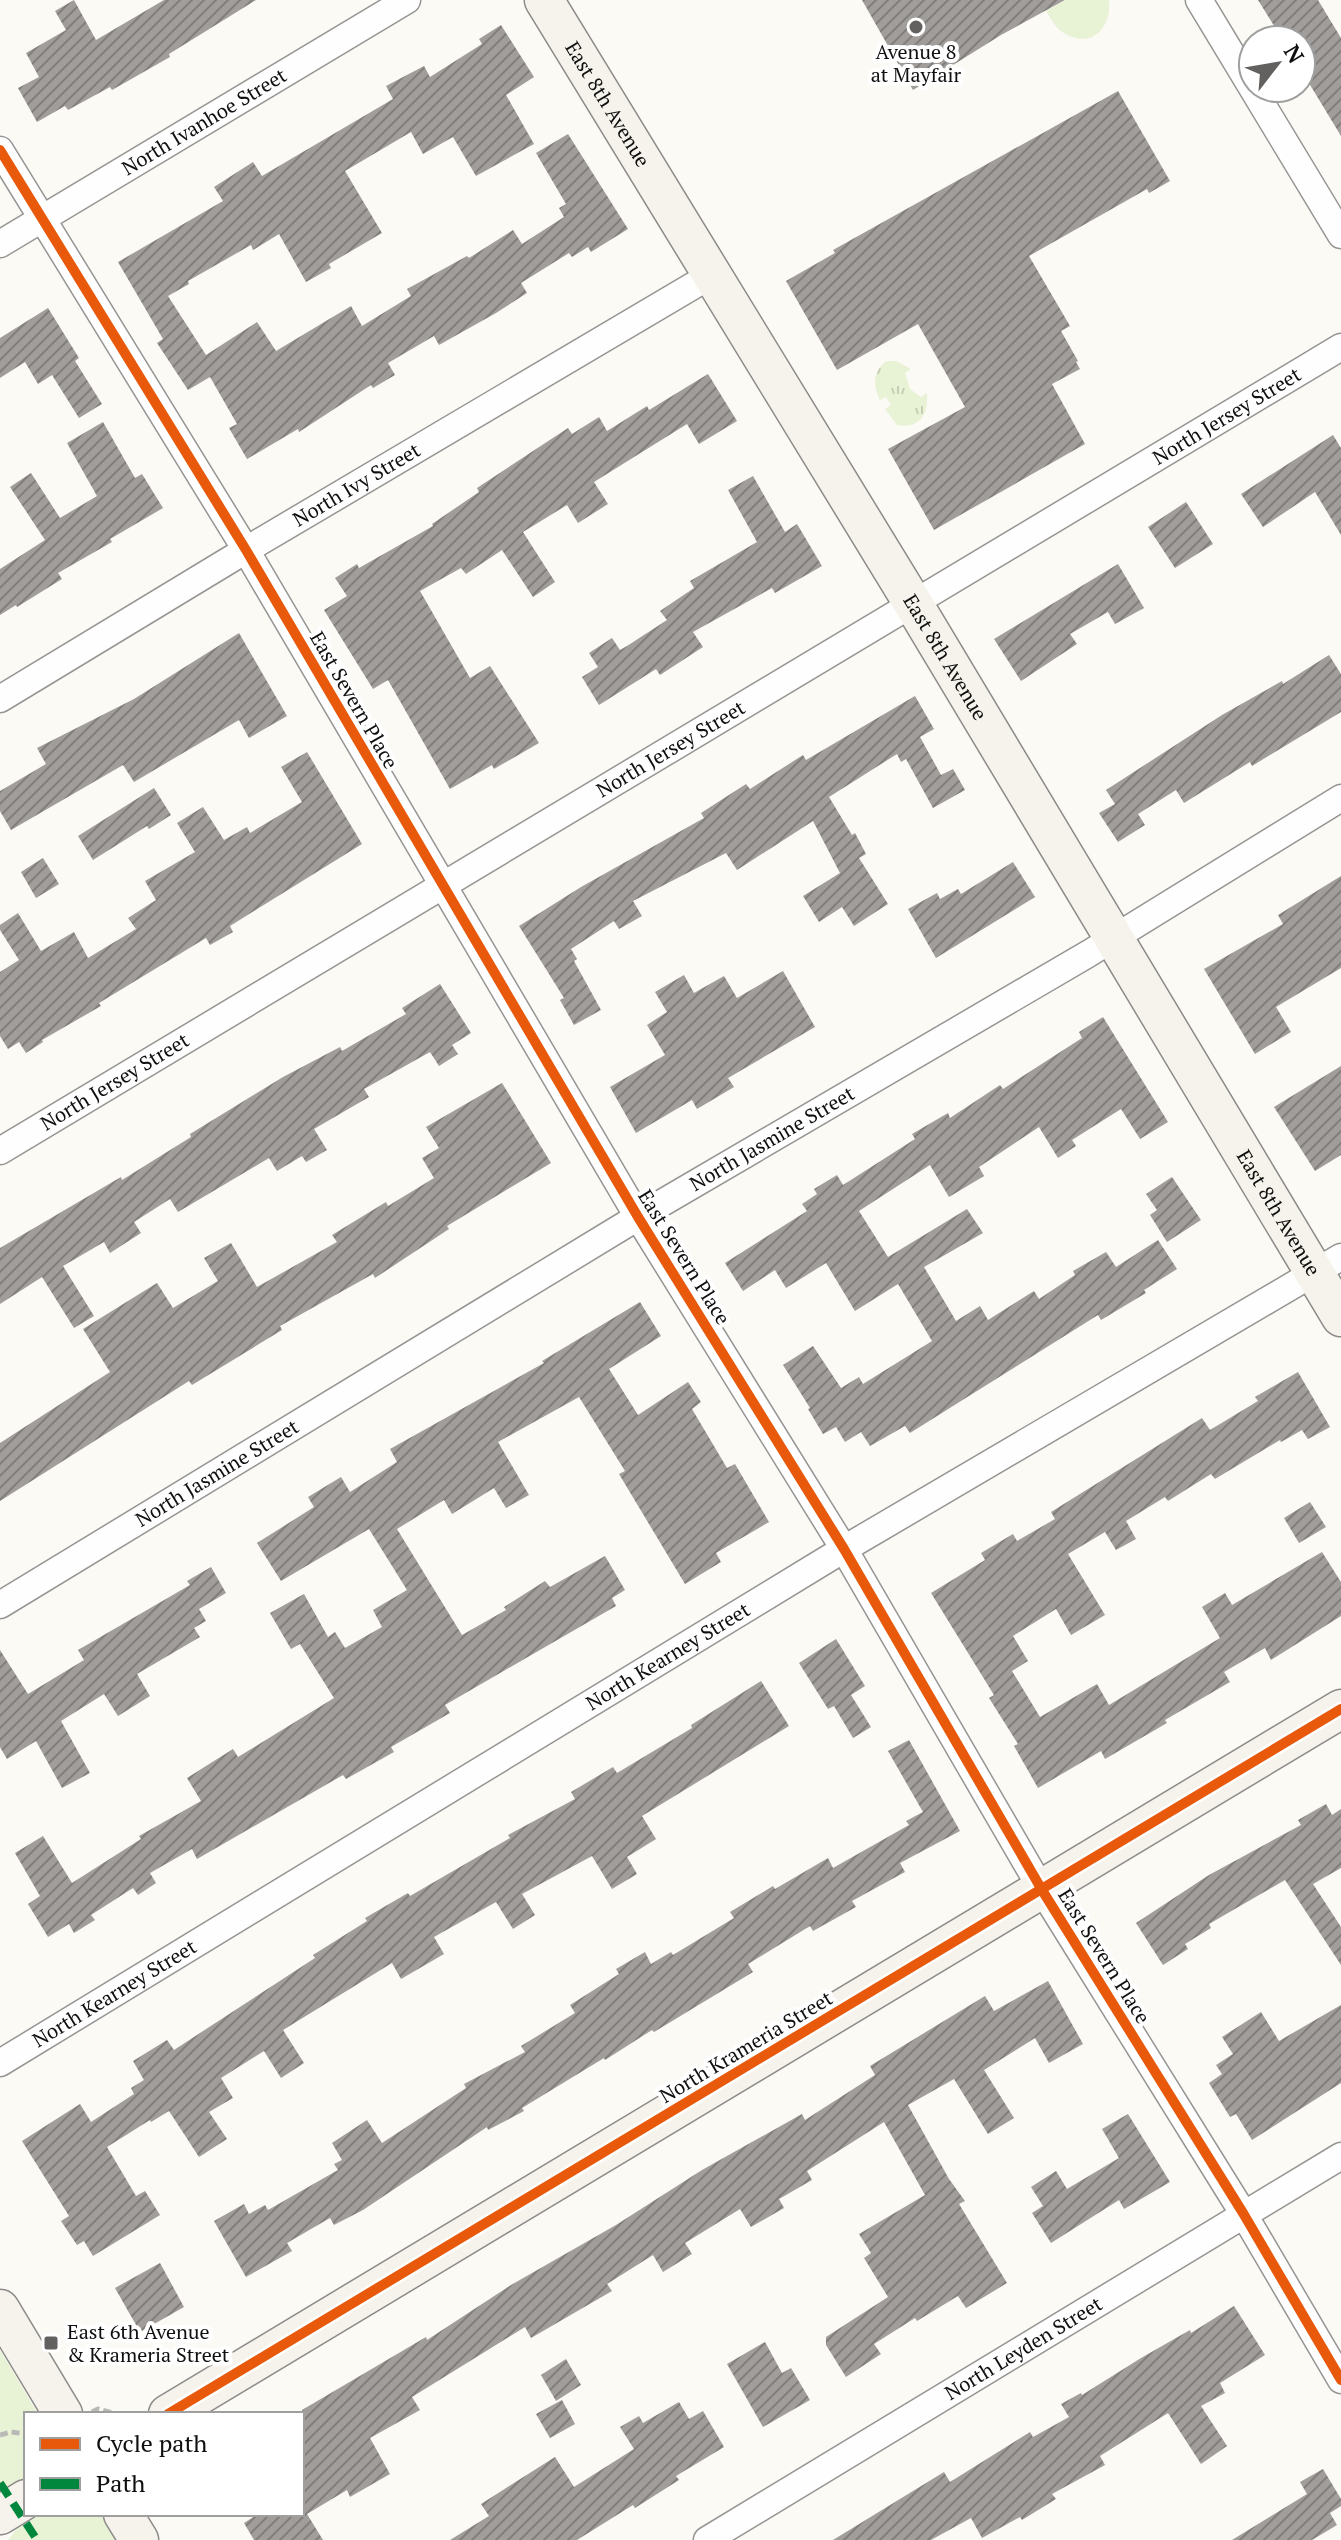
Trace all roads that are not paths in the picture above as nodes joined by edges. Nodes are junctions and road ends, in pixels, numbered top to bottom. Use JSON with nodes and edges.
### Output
{"nodes":[{"id":1,"x":407,"y":0,"type":"edge"},
{"id":2,"x":544,"y":0,"type":"edge"},
{"id":3,"x":1199,"y":0,"type":"edge"},
{"id":4,"x":0,"y":150,"type":"edge"},
{"id":5,"x":42,"y":219,"type":"junction"},
{"id":6,"x":1341,"y":235,"type":"edge"},
{"id":7,"x":0,"y":244,"type":"edge"},
{"id":8,"x":713,"y":274,"type":"junction"},
{"id":9,"x":1341,"y":347,"type":"edge"},
{"id":10,"x":246,"y":550,"type":"junction"},
{"id":11,"x":914,"y":605,"type":"junction"},
{"id":12,"x":0,"y":699,"type":"edge"},
{"id":13,"x":1341,"y":798,"type":"edge"},
{"id":14,"x":440,"y":884,"type":"junction"},
{"id":15,"x":1114,"y":938,"type":"junction"},
{"id":16,"x":0,"y":1151,"type":"edge"},
{"id":17,"x":638,"y":1217,"type":"junction"},
{"id":18,"x":1328,"y":1265,"type":"edge"},
{"id":19,"x":1341,"y":1317,"type":"edge"},
{"id":20,"x":844,"y":1549,"type":"junction"},
{"id":21,"x":0,"y":1605,"type":"edge"},
{"id":22,"x":1341,"y":1709,"type":"edge"},
{"id":23,"x":1042,"y":1890,"type":"junction"},
{"id":24,"x":0,"y":2063,"type":"edge"},
{"id":25,"x":1341,"y":2156,"type":"edge"},
{"id":26,"x":1243,"y":2213,"type":"junction"},
{"id":27,"x":0,"y":2309,"type":"edge"},
{"id":28,"x":1341,"y":2380,"type":"edge"},
{"id":29,"x":62,"y":2412,"type":"edge"},
{"id":30,"x":171,"y":2412,"type":"edge"},
{"id":31,"x":24,"y":2500,"type":"edge"},
{"id":32,"x":0,"y":2515,"type":"edge"},
{"id":33,"x":124,"y":2516,"type":"edge"},
{"id":34,"x":139,"y":2540,"type":"edge"},
{"id":35,"x":707,"y":2540,"type":"edge"}],
"edges":[{"from":1,"to":5,"type":"street","name":"North Ivanhoe Street"},
{"from":2,"to":8,"type":"street","name":"East 8th Avenue"},
{"from":3,"to":6,"type":"street"},
{"from":4,"to":5,"type":"street","name":"East Severn Place"},
{"from":5,"to":7,"type":"street","name":"North Ivanhoe Street"},
{"from":5,"to":10,"type":"street","name":"East Severn Place"},
{"from":8,"to":10,"type":"street","name":"North Ivy Street"},
{"from":8,"to":11,"type":"street","name":"East 8th Avenue"},
{"from":9,"to":11,"type":"street","name":"North Jersey Street"},
{"from":10,"to":12,"type":"street","name":"North Ivy Street"},
{"from":10,"to":14,"type":"street","name":"East Severn Place"},
{"from":11,"to":14,"type":"street","name":"North Jersey Street"},
{"from":11,"to":15,"type":"street","name":"East 8th Avenue"},
{"from":13,"to":15,"type":"street","name":"North Jasmine Street"},
{"from":14,"to":16,"type":"street","name":"North Jersey Street"},
{"from":14,"to":17,"type":"street","name":"East Severn Place"},
{"from":15,"to":17,"type":"street","name":"North Jasmine Street"},
{"from":15,"to":18,"type":"street","name":"East 8th Avenue"},
{"from":17,"to":20,"type":"street","name":"East Severn Place"},
{"from":17,"to":21,"type":"street","name":"North Jasmine Street"},
{"from":18,"to":19,"type":"street","name":"East 8th Avenue"},
{"from":18,"to":20,"type":"street","name":"North Kearney Street"},
{"from":20,"to":23,"type":"street","name":"East Severn Place"},
{"from":20,"to":24,"type":"street","name":"North Kearney Street"},
{"from":22,"to":23,"type":"street","name":"North Krameria Street"},
{"from":23,"to":26,"type":"street","name":"East Severn Place"},
{"from":23,"to":30,"type":"street","name":"North Krameria Street"},
{"from":25,"to":26,"type":"street","name":"North Leyden Street"},
{"from":26,"to":28,"type":"street","name":"East Severn Place"},
{"from":26,"to":35,"type":"street","name":"North Leyden Street"},
{"from":27,"to":29,"type":"street"},
{"from":31,"to":32,"type":"street"},
{"from":33,"to":34,"type":"street"}]}
